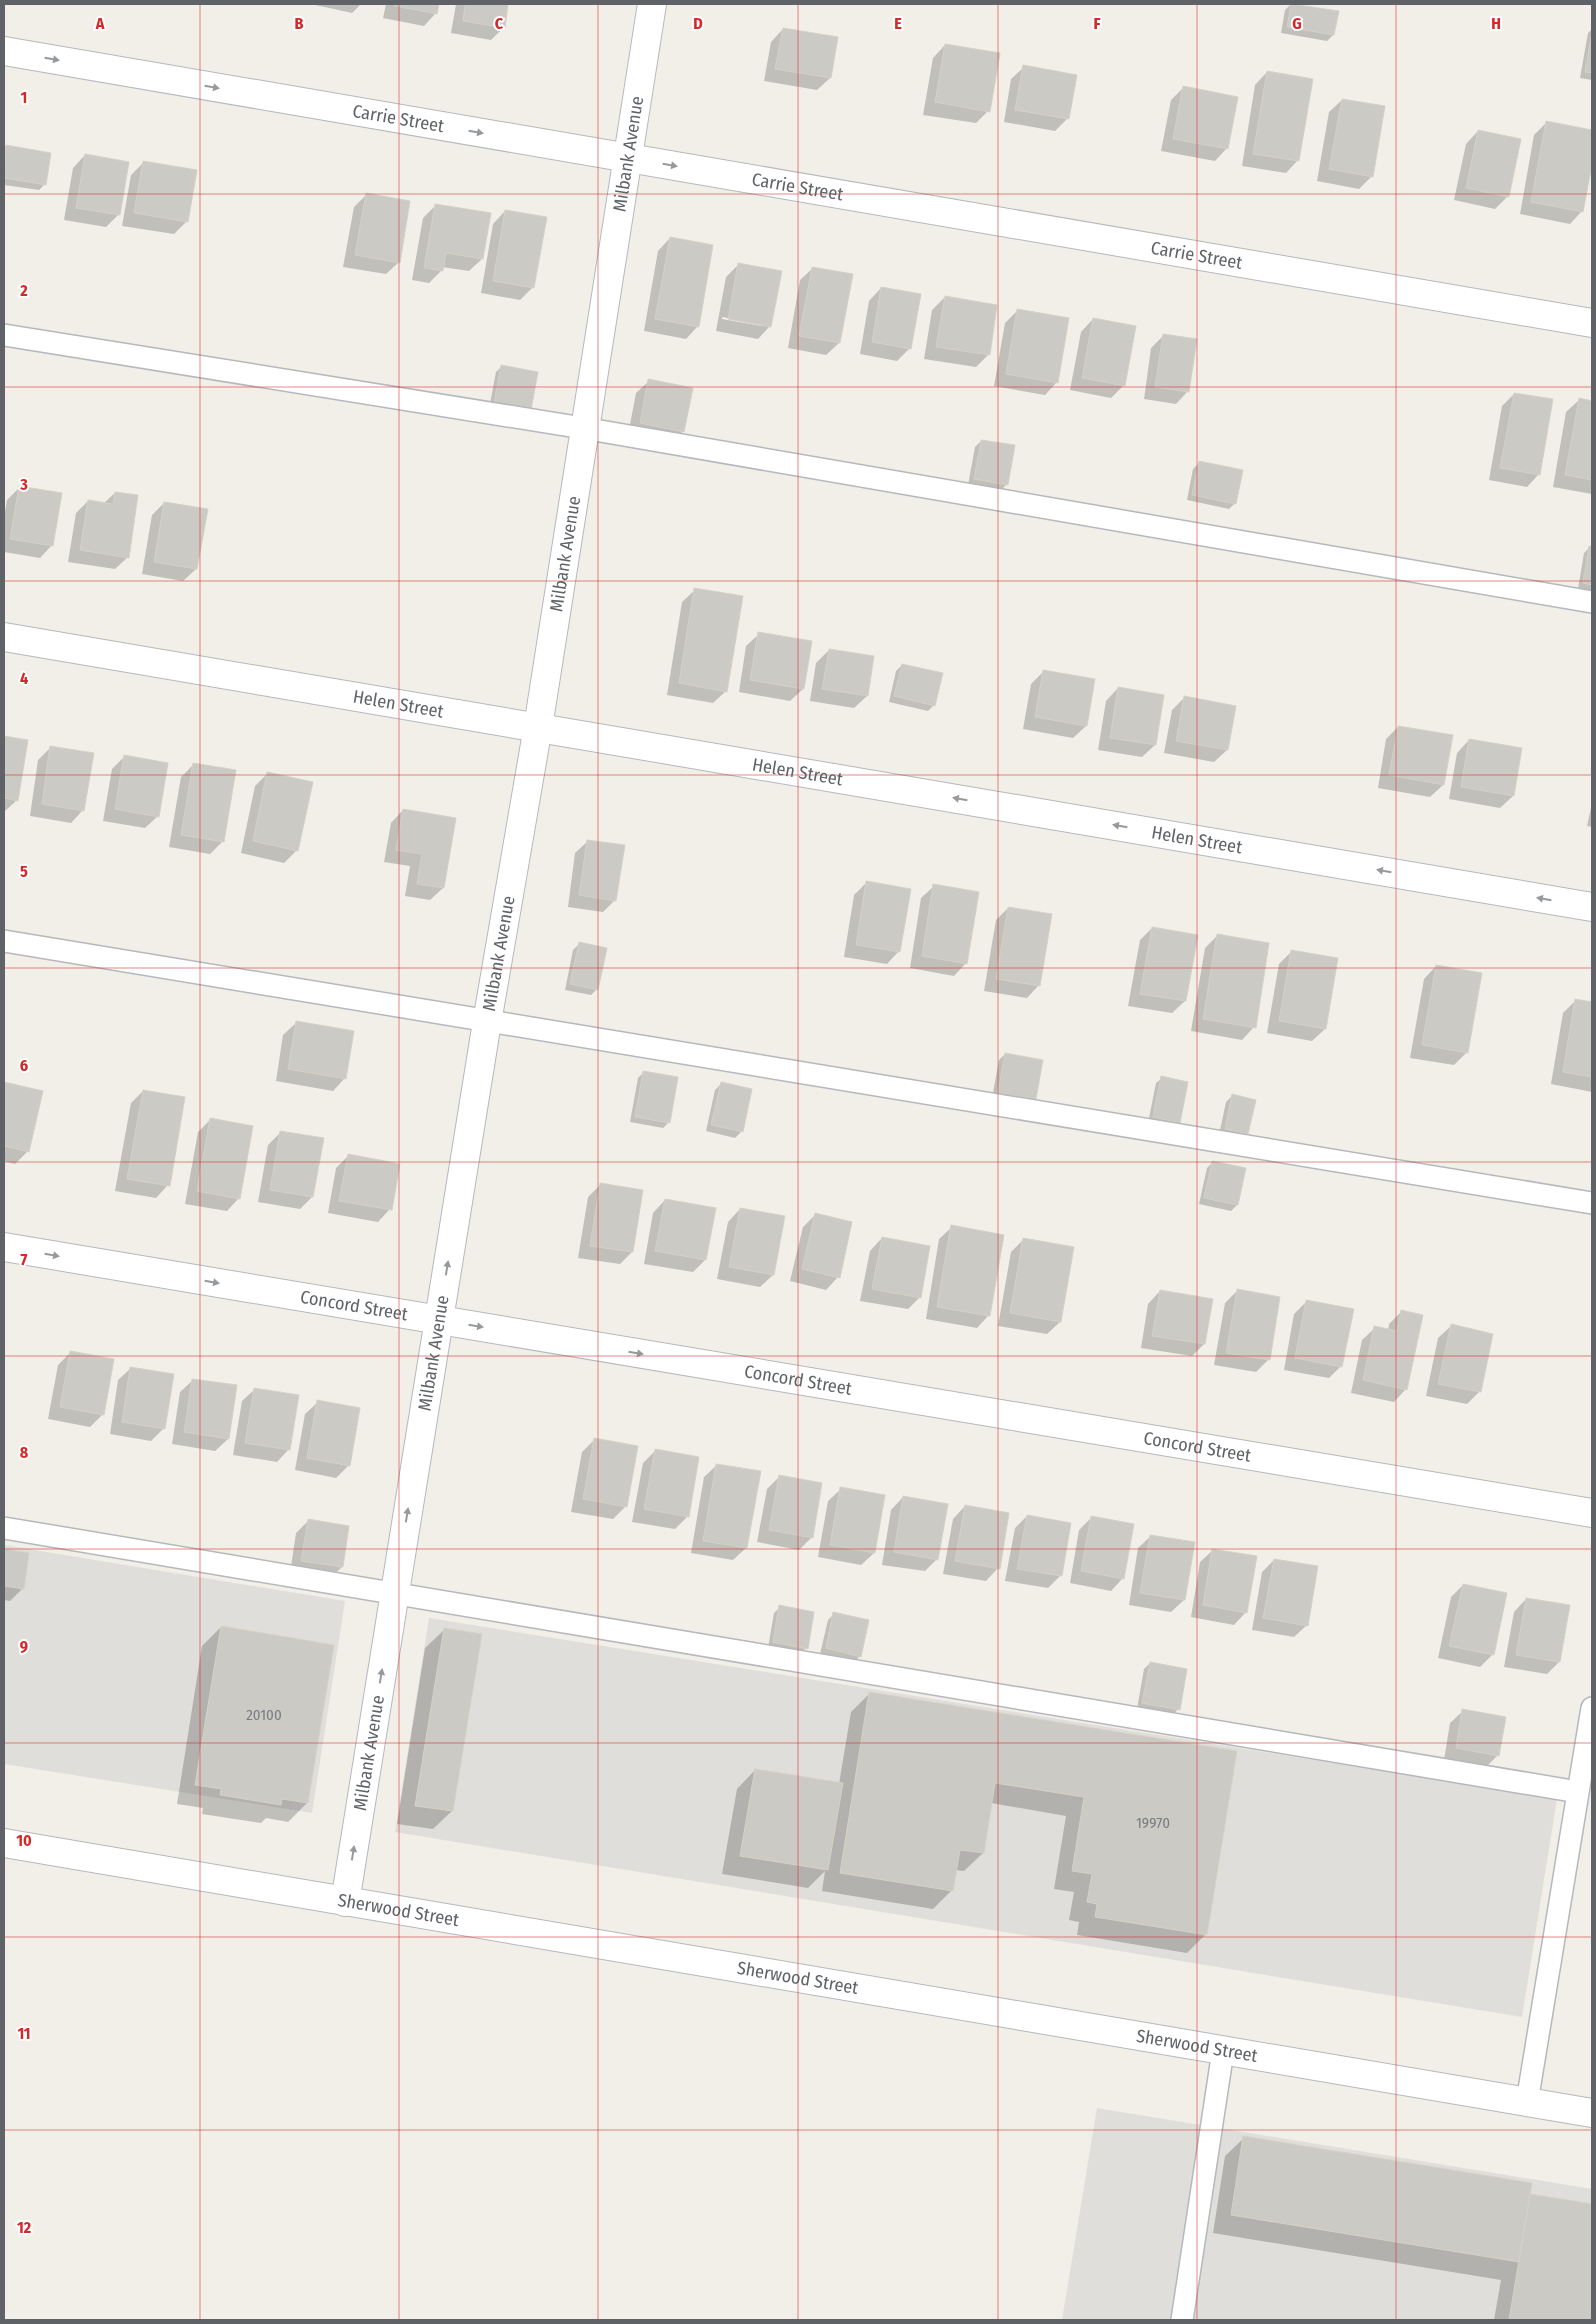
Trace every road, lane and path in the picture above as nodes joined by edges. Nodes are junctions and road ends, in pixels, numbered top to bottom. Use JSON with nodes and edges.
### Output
{"nodes":[{"id":1,"x":652,"y":4,"type":"edge"},
{"id":2,"x":4,"y":51,"type":"edge"},
{"id":3,"x":627,"y":158,"type":"junction"},
{"id":4,"x":1592,"y":323,"type":"edge"},
{"id":5,"x":4,"y":335,"type":"edge"},
{"id":6,"x":584,"y":428,"type":"junction"},
{"id":7,"x":1592,"y":602,"type":"edge"},
{"id":8,"x":4,"y":637,"type":"edge"},
{"id":9,"x":538,"y":727,"type":"junction"},
{"id":10,"x":1592,"y":907,"type":"edge"},
{"id":11,"x":4,"y":941,"type":"edge"},
{"id":12,"x":487,"y":1022,"type":"junction"},
{"id":13,"x":1592,"y":1203,"type":"edge"},
{"id":14,"x":4,"y":1247,"type":"edge"},
{"id":15,"x":438,"y":1320,"type":"junction"},
{"id":16,"x":1592,"y":1513,"type":"edge"},
{"id":17,"x":4,"y":1528,"type":"edge"},
{"id":18,"x":394,"y":1593,"type":"junction"},
{"id":19,"x":1592,"y":1708,"type":"edge"},
{"id":20,"x":1578,"y":1792,"type":"junction"},
{"id":21,"x":4,"y":1844,"type":"edge"},
{"id":22,"x":345,"y":1902,"type":"junction"},
{"id":23,"x":1223,"y":2050,"type":"junction"},
{"id":24,"x":1527,"y":2102,"type":"junction"},
{"id":25,"x":1592,"y":2113,"type":"edge"},
{"id":26,"x":1182,"y":2320,"type":"edge"}],
"edges":[{"from":1,"to":3,"type":"street","name":"Milbank Avenue"},
{"from":2,"to":3,"type":"street","name":"Carrie Street","one_way":true},
{"from":3,"to":4,"type":"street","name":"Carrie Street","one_way":true},
{"from":3,"to":6,"type":"street","name":"Milbank Avenue"},
{"from":5,"to":6,"type":"lane"},
{"from":6,"to":7,"type":"lane"},
{"from":6,"to":9,"type":"street","name":"Milbank Avenue"},
{"from":8,"to":9,"type":"street","name":"Helen Street"},
{"from":10,"to":9,"type":"street","name":"Helen Street","one_way":true},
{"from":9,"to":12,"type":"street","name":"Milbank Avenue"},
{"from":11,"to":12,"type":"lane"},
{"from":12,"to":13,"type":"lane"},
{"from":15,"to":12,"type":"street","name":"Milbank Avenue","one_way":true},
{"from":14,"to":15,"type":"street","name":"Concord Street","one_way":true},
{"from":15,"to":16,"type":"street","name":"Concord Street","one_way":true},
{"from":18,"to":15,"type":"street","name":"Milbank Avenue","one_way":true},
{"from":17,"to":18,"type":"lane"},
{"from":18,"to":20,"type":"lane"},
{"from":22,"to":18,"type":"street","name":"Milbank Avenue","one_way":true},
{"from":19,"to":20,"type":"lane"},
{"from":20,"to":24,"type":"lane"},
{"from":21,"to":22,"type":"street","name":"Sherwood Street"},
{"from":22,"to":23,"type":"street","name":"Sherwood Street"},
{"from":23,"to":24,"type":"street","name":"Sherwood Street"},
{"from":23,"to":26,"type":"lane"},
{"from":24,"to":25,"type":"street","name":"Sherwood Street"}]}
